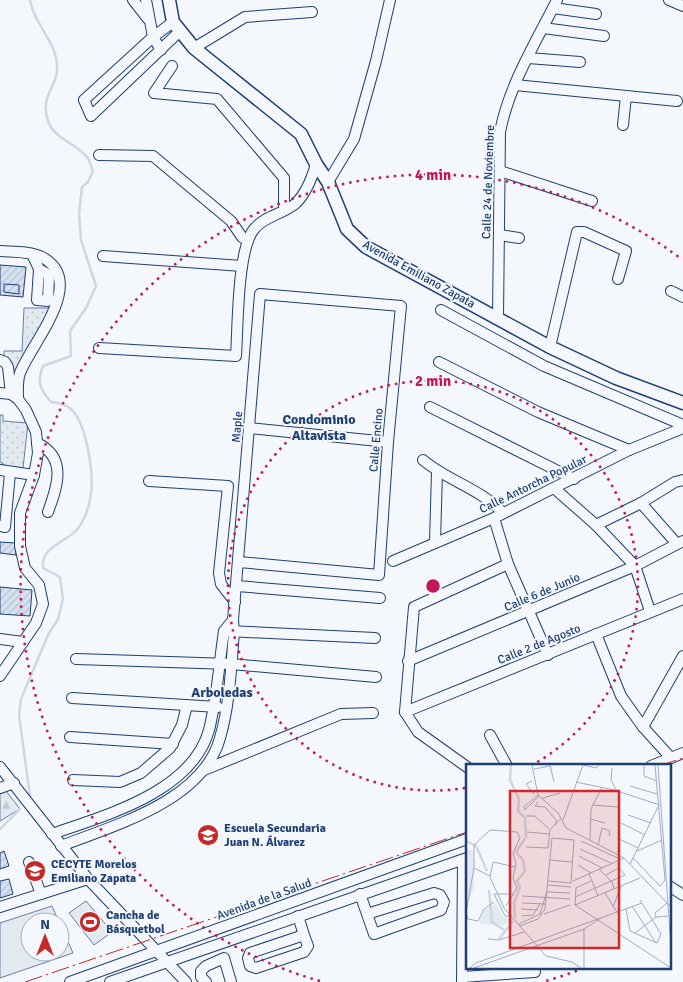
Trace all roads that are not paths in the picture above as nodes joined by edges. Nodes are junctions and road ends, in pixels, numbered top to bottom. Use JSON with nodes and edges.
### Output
{"nodes":[{"id":1,"x":133,"y":0,"type":"edge"},
{"id":2,"x":146,"y":0,"type":"edge"},
{"id":3,"x":169,"y":0,"type":"edge"},
{"id":4,"x":390,"y":0,"type":"edge"},
{"id":5,"x":669,"y":0,"type":"edge"},
{"id":6,"x":555,"y":4,"type":"edge"},
{"id":7,"x":683,"y":6,"type":"edge"},
{"id":8,"x":312,"y":12,"type":"dead end"},
{"id":9,"x":596,"y":14,"type":"dead end"},
{"id":10,"x":150,"y":20,"type":"junction"},
{"id":11,"x":176,"y":27,"type":"junction"},
{"id":12,"x":543,"y":28,"type":"junction"},
{"id":13,"x":604,"y":36,"type":"dead end"},
{"id":14,"x":153,"y":37,"type":"junction"},
{"id":15,"x":194,"y":48,"type":"junction"},
{"id":16,"x":161,"y":50,"type":"junction"},
{"id":17,"x":528,"y":58,"type":"junction"},
{"id":18,"x":580,"y":62,"type":"dead end"},
{"id":19,"x":172,"y":66,"type":"dead end"},
{"id":20,"x":515,"y":85,"type":"junction"},
{"id":21,"x":626,"y":96,"type":"junction"},
{"id":22,"x":677,"y":101,"type":"dead end"},
{"id":23,"x":623,"y":125,"type":"dead end"},
{"id":24,"x":99,"y":155,"type":"dead end"},
{"id":25,"x":316,"y":164,"type":"junction"},
{"id":26,"x":500,"y":171,"type":"junction"},
{"id":27,"x":328,"y":182,"type":"junction"},
{"id":28,"x":592,"y":201,"type":"dead end"},
{"id":29,"x":284,"y":210,"type":"junction"},
{"id":30,"x":499,"y":236,"type":"junction"},
{"id":31,"x":519,"y":238,"type":"dead end"},
{"id":32,"x":248,"y":241,"type":"junction"},
{"id":33,"x":0,"y":251,"type":"edge"},
{"id":34,"x":32,"y":254,"type":"junction"},
{"id":35,"x":103,"y":256,"type":"dead end"},
{"id":36,"x":242,"y":266,"type":"junction"},
{"id":37,"x":39,"y":269,"type":"dead end"},
{"id":38,"x":618,"y":280,"type":"dead end"},
{"id":39,"x":671,"y":291,"type":"dead end"},
{"id":40,"x":260,"y":294,"type":"joint"},
{"id":41,"x":683,"y":297,"type":"edge"},
{"id":42,"x":441,"y":310,"type":"dead end"},
{"id":43,"x":498,"y":318,"type":"junction"},
{"id":44,"x":550,"y":347,"type":"junction"},
{"id":45,"x":99,"y":348,"type":"dead end"},
{"id":46,"x":0,"y":360,"type":"edge"},
{"id":47,"x":439,"y":362,"type":"dead end"},
{"id":48,"x":0,"y":393,"type":"edge"},
{"id":49,"x":15,"y":397,"type":"junction"},
{"id":50,"x":682,"y":402,"type":"edge"},
{"id":51,"x":430,"y":407,"type":"dead end"},
{"id":52,"x":683,"y":424,"type":"edge"},
{"id":53,"x":249,"y":428,"type":"junction"},
{"id":54,"x":683,"y":428,"type":"edge"},
{"id":55,"x":388,"y":442,"type":"junction"},
{"id":56,"x":37,"y":443,"type":"junction"},
{"id":57,"x":630,"y":450,"type":"junction"},
{"id":58,"x":423,"y":460,"type":"dead end"},
{"id":59,"x":5,"y":471,"type":"edge"},
{"id":60,"x":437,"y":472,"type":"junction"},
{"id":61,"x":34,"y":476,"type":"junction"},
{"id":62,"x":574,"y":479,"type":"junction"},
{"id":63,"x":681,"y":480,"type":"edge"},
{"id":64,"x":150,"y":481,"type":"dead end"},
{"id":65,"x":555,"y":489,"type":"junction"},
{"id":66,"x":641,"y":503,"type":"junction"},
{"id":67,"x":48,"y":512,"type":"dead end"},
{"id":68,"x":498,"y":515,"type":"junction"},
{"id":69,"x":596,"y":525,"type":"junction"},
{"id":70,"x":0,"y":526,"type":"edge"},
{"id":71,"x":435,"y":542,"type":"junction"},
{"id":72,"x":680,"y":543,"type":"edge"},
{"id":73,"x":393,"y":561,"type":"dead end"},
{"id":74,"x":239,"y":562,"type":"junction"},
{"id":75,"x":508,"y":564,"type":"junction"},
{"id":76,"x":635,"y":566,"type":"junction"},
{"id":77,"x":237,"y":586,"type":"junction"},
{"id":78,"x":380,"y":598,"type":"dead end"},
{"id":79,"x":683,"y":599,"type":"edge"},
{"id":80,"x":235,"y":602,"type":"junction"},
{"id":81,"x":529,"y":611,"type":"junction"},
{"id":82,"x":650,"y":611,"type":"junction"},
{"id":83,"x":229,"y":632,"type":"junction"},
{"id":84,"x":596,"y":634,"type":"junction"},
{"id":85,"x":375,"y":638,"type":"dead end"},
{"id":86,"x":0,"y":639,"type":"edge"},
{"id":87,"x":23,"y":642,"type":"junction"},
{"id":88,"x":548,"y":655,"type":"junction"},
{"id":89,"x":683,"y":656,"type":"edge"},
{"id":90,"x":76,"y":659,"type":"dead end"},
{"id":91,"x":408,"y":661,"type":"junction"},
{"id":92,"x":219,"y":663,"type":"junction"},
{"id":93,"x":231,"y":664,"type":"junction"},
{"id":94,"x":0,"y":676,"type":"edge"},
{"id":95,"x":376,"y":677,"type":"dead end"},
{"id":96,"x":72,"y":698,"type":"dead end"},
{"id":97,"x":187,"y":705,"type":"junction"},
{"id":98,"x":213,"y":706,"type":"junction"},
{"id":99,"x":226,"y":708,"type":"junction"},
{"id":100,"x":405,"y":712,"type":"junction"},
{"id":101,"x":373,"y":714,"type":"dead end"},
{"id":102,"x":643,"y":727,"type":"junction"},
{"id":103,"x":490,"y":735,"type":"dead end"},
{"id":104,"x":70,"y":737,"type":"dead end"},
{"id":105,"x":173,"y":744,"type":"junction"},
{"id":106,"x":683,"y":753,"type":"edge"},
{"id":107,"x":671,"y":758,"type":"junction"},
{"id":108,"x":506,"y":764,"type":"edge"},
{"id":109,"x":656,"y":764,"type":"edge"},
{"id":110,"x":466,"y":766,"type":"edge"},
{"id":111,"x":0,"y":767,"type":"edge"},
{"id":112,"x":204,"y":770,"type":"junction"},
{"id":113,"x":73,"y":780,"type":"dead end"},
{"id":114,"x":14,"y":783,"type":"junction"},
{"id":115,"x":0,"y":788,"type":"edge"},
{"id":116,"x":52,"y":834,"type":"junction"},
{"id":117,"x":466,"y":839,"type":"edge"},
{"id":118,"x":61,"y":846,"type":"junction"},
{"id":119,"x":465,"y":859,"type":"edge"},
{"id":120,"x":29,"y":862,"type":"dead end"},
{"id":121,"x":465,"y":872,"type":"edge"},
{"id":122,"x":88,"y":879,"type":"junction"},
{"id":123,"x":670,"y":887,"type":"edge"},
{"id":124,"x":41,"y":894,"type":"junction"},
{"id":125,"x":360,"y":894,"type":"junction"},
{"id":126,"x":683,"y":895,"type":"edge"},
{"id":127,"x":0,"y":907,"type":"edge"},
{"id":128,"x":367,"y":914,"type":"junction"},
{"id":129,"x":298,"y":916,"type":"junction"},
{"id":130,"x":304,"y":935,"type":"junction"},
{"id":131,"x":157,"y":951,"type":"junction"},
{"id":132,"x":170,"y":962,"type":"junction"},
{"id":133,"x":535,"y":972,"type":"dead end"},
{"id":134,"x":462,"y":979,"type":"edge"},
{"id":135,"x":489,"y":979,"type":"edge"},
{"id":136,"x":70,"y":982,"type":"edge"},
{"id":137,"x":110,"y":982,"type":"edge"},
{"id":138,"x":186,"y":982,"type":"edge"},
{"id":139,"x":206,"y":982,"type":"edge"},
{"id":140,"x":231,"y":982,"type":"edge"}],
"edges":[{"from":1,"to":10,"type":"street"},
{"from":2,"to":10,"type":"street"},
{"from":3,"to":11,"type":"main road"},
{"from":4,"to":27,"type":"street"},
{"from":5,"to":7,"type":"street"},
{"from":6,"to":9,"type":"street"},
{"from":6,"to":12,"type":"street","name":"Calle 24 de Noviembre"},
{"from":8,"to":15,"type":"street"},
{"from":10,"to":14,"type":"street"},
{"from":11,"to":14,"type":"street"},
{"from":11,"to":15,"type":"main road","name":"Avenida Emiliano Zapata"},
{"from":11,"to":16,"type":"street"},
{"from":12,"to":13,"type":"street"},
{"from":12,"to":17,"type":"street","name":"Calle 24 de Noviembre"},
{"from":14,"to":16,"type":"street"},
{"from":14,"to":16,"type":"street"},
{"from":15,"to":25,"type":"main road","name":"Avenida Emiliano Zapata"},
{"from":17,"to":18,"type":"street"},
{"from":17,"to":20,"type":"street","name":"Calle 24 de Noviembre"},
{"from":19,"to":29,"type":"street"},
{"from":20,"to":21,"type":"street"},
{"from":20,"to":26,"type":"street","name":"Calle 24 de Noviembre"},
{"from":21,"to":22,"type":"street"},
{"from":21,"to":23,"type":"street"},
{"from":24,"to":32,"type":"street"},
{"from":25,"to":27,"type":"main road","name":"Avenida Emiliano Zapata"},
{"from":25,"to":29,"type":"street"},
{"from":26,"to":28,"type":"street"},
{"from":26,"to":30,"type":"street","name":"Calle 24 de Noviembre"},
{"from":27,"to":43,"type":"main road","name":"Avenida Emiliano Zapata"},
{"from":29,"to":32,"type":"street"},
{"from":30,"to":31,"type":"street"},
{"from":30,"to":43,"type":"street","name":"Calle 24 de Noviembre"},
{"from":32,"to":36,"type":"street"},
{"from":33,"to":34,"type":"street"},
{"from":34,"to":37,"type":"street"},
{"from":34,"to":49,"type":"street"},
{"from":35,"to":36,"type":"street"},
{"from":36,"to":45,"type":"street"},
{"from":38,"to":44,"type":"street"},
{"from":39,"to":41,"type":"street"},
{"from":40,"to":53,"type":"street","name":"Maple"},
{"from":40,"to":55,"type":"street","name":"Calle Encino"},
{"from":42,"to":52,"type":"street"},
{"from":43,"to":44,"type":"main road","name":"Avenida Emiliano Zapata"},
{"from":44,"to":50,"type":"main road","name":"Avenida Emiliano Zapata"},
{"from":46,"to":49,"type":"street"},
{"from":47,"to":57,"type":"street"},
{"from":48,"to":49,"type":"street"},
{"from":49,"to":56,"type":"street"},
{"from":51,"to":62,"type":"street"},
{"from":53,"to":55,"type":"street"},
{"from":53,"to":74,"type":"street","name":"Maple"},
{"from":54,"to":57,"type":"street","name":"Calle Antorcha Popular"},
{"from":55,"to":74,"type":"street","name":"Calle Encino"},
{"from":56,"to":61,"type":"street"},
{"from":56,"to":67,"type":"street"},
{"from":57,"to":62,"type":"street","name":"Calle Antorcha Popular"},
{"from":58,"to":60,"type":"street"},
{"from":59,"to":61,"type":"street"},
{"from":59,"to":70,"type":"street"},
{"from":60,"to":68,"type":"street"},
{"from":60,"to":71,"type":"street"},
{"from":61,"to":87,"type":"street"},
{"from":62,"to":65,"type":"street","name":"Calle Antorcha Popular"},
{"from":63,"to":66,"type":"street"},
{"from":64,"to":80,"type":"street"},
{"from":65,"to":68,"type":"street","name":"Calle Antorcha Popular"},
{"from":65,"to":69,"type":"street"},
{"from":66,"to":69,"type":"street"},
{"from":66,"to":72,"type":"street"},
{"from":68,"to":71,"type":"street","name":"Calle Antorcha Popular"},
{"from":68,"to":75,"type":"street"},
{"from":69,"to":76,"type":"street"},
{"from":71,"to":73,"type":"street","name":"Calle Antorcha Popular"},
{"from":72,"to":76,"type":"street","name":"Calle 6 de Junio"},
{"from":74,"to":77,"type":"street","name":"Maple"},
{"from":75,"to":81,"type":"street"},
{"from":75,"to":91,"type":"street"},
{"from":76,"to":81,"type":"street","name":"Calle 6 de Junio"},
{"from":76,"to":82,"type":"street"},
{"from":77,"to":78,"type":"street"},
{"from":77,"to":80,"type":"street","name":"Maple"},
{"from":79,"to":82,"type":"street","name":"Calle 2 de Agosto"},
{"from":80,"to":83,"type":"street","name":"Maple"},
{"from":81,"to":88,"type":"street"},
{"from":81,"to":91,"type":"street","name":"Calle 6 de Junio"},
{"from":82,"to":84,"type":"street","name":"Calle 2 de Agosto"},
{"from":83,"to":85,"type":"street"},
{"from":83,"to":92,"type":"street"},
{"from":83,"to":93,"type":"street"},
{"from":84,"to":88,"type":"street","name":"Calle 2 de Agosto"},
{"from":84,"to":102,"type":"street"},
{"from":86,"to":87,"type":"street"},
{"from":87,"to":94,"type":"street"},
{"from":88,"to":100,"type":"street","name":"Calle 2 de Agosto"},
{"from":89,"to":102,"type":"street"},
{"from":90,"to":92,"type":"street"},
{"from":91,"to":100,"type":"street"},
{"from":92,"to":93,"type":"street"},
{"from":92,"to":98,"type":"street"},
{"from":93,"to":95,"type":"street"},
{"from":93,"to":99,"type":"street"},
{"from":96,"to":97,"type":"street"},
{"from":97,"to":98,"type":"street"},
{"from":97,"to":105,"type":"street"},
{"from":98,"to":99,"type":"street"},
{"from":98,"to":116,"type":"street"},
{"from":99,"to":112,"type":"street"},
{"from":100,"to":110,"type":"street"},
{"from":101,"to":112,"type":"street"},
{"from":102,"to":107,"type":"street"},
{"from":103,"to":108,"type":"street"},
{"from":104,"to":105,"type":"street"},
{"from":105,"to":113,"type":"street"},
{"from":106,"to":107,"type":"street"},
{"from":107,"to":109,"type":"street"},
{"from":111,"to":114,"type":"street"},
{"from":112,"to":118,"type":"street"},
{"from":114,"to":115,"type":"street"},
{"from":114,"to":116,"type":"street"},
{"from":116,"to":118,"type":"street"},
{"from":117,"to":131,"type":"street","name":"Avenida de la Salud"},
{"from":118,"to":122,"type":"street"},
{"from":119,"to":121,"type":"street"},
{"from":119,"to":125,"type":"street"},
{"from":120,"to":124,"type":"street"},
{"from":121,"to":134,"type":"street"},
{"from":122,"to":124,"type":"street"},
{"from":122,"to":131,"type":"street"},
{"from":123,"to":126,"type":"street"},
{"from":124,"to":127,"type":"street"},
{"from":125,"to":128,"type":"street"},
{"from":125,"to":129,"type":"street"},
{"from":128,"to":128,"type":"street"},
{"from":129,"to":130,"type":"street"},
{"from":129,"to":132,"type":"street"},
{"from":130,"to":130,"type":"street"},
{"from":131,"to":132,"type":"street"},
{"from":131,"to":136,"type":"street","name":"Avenida de la Salud"},
{"from":132,"to":137,"type":"street"},
{"from":132,"to":138,"type":"street"},
{"from":133,"to":135,"type":"street"},
{"from":134,"to":135,"type":"street"},
{"from":139,"to":140,"type":"street"}]}
